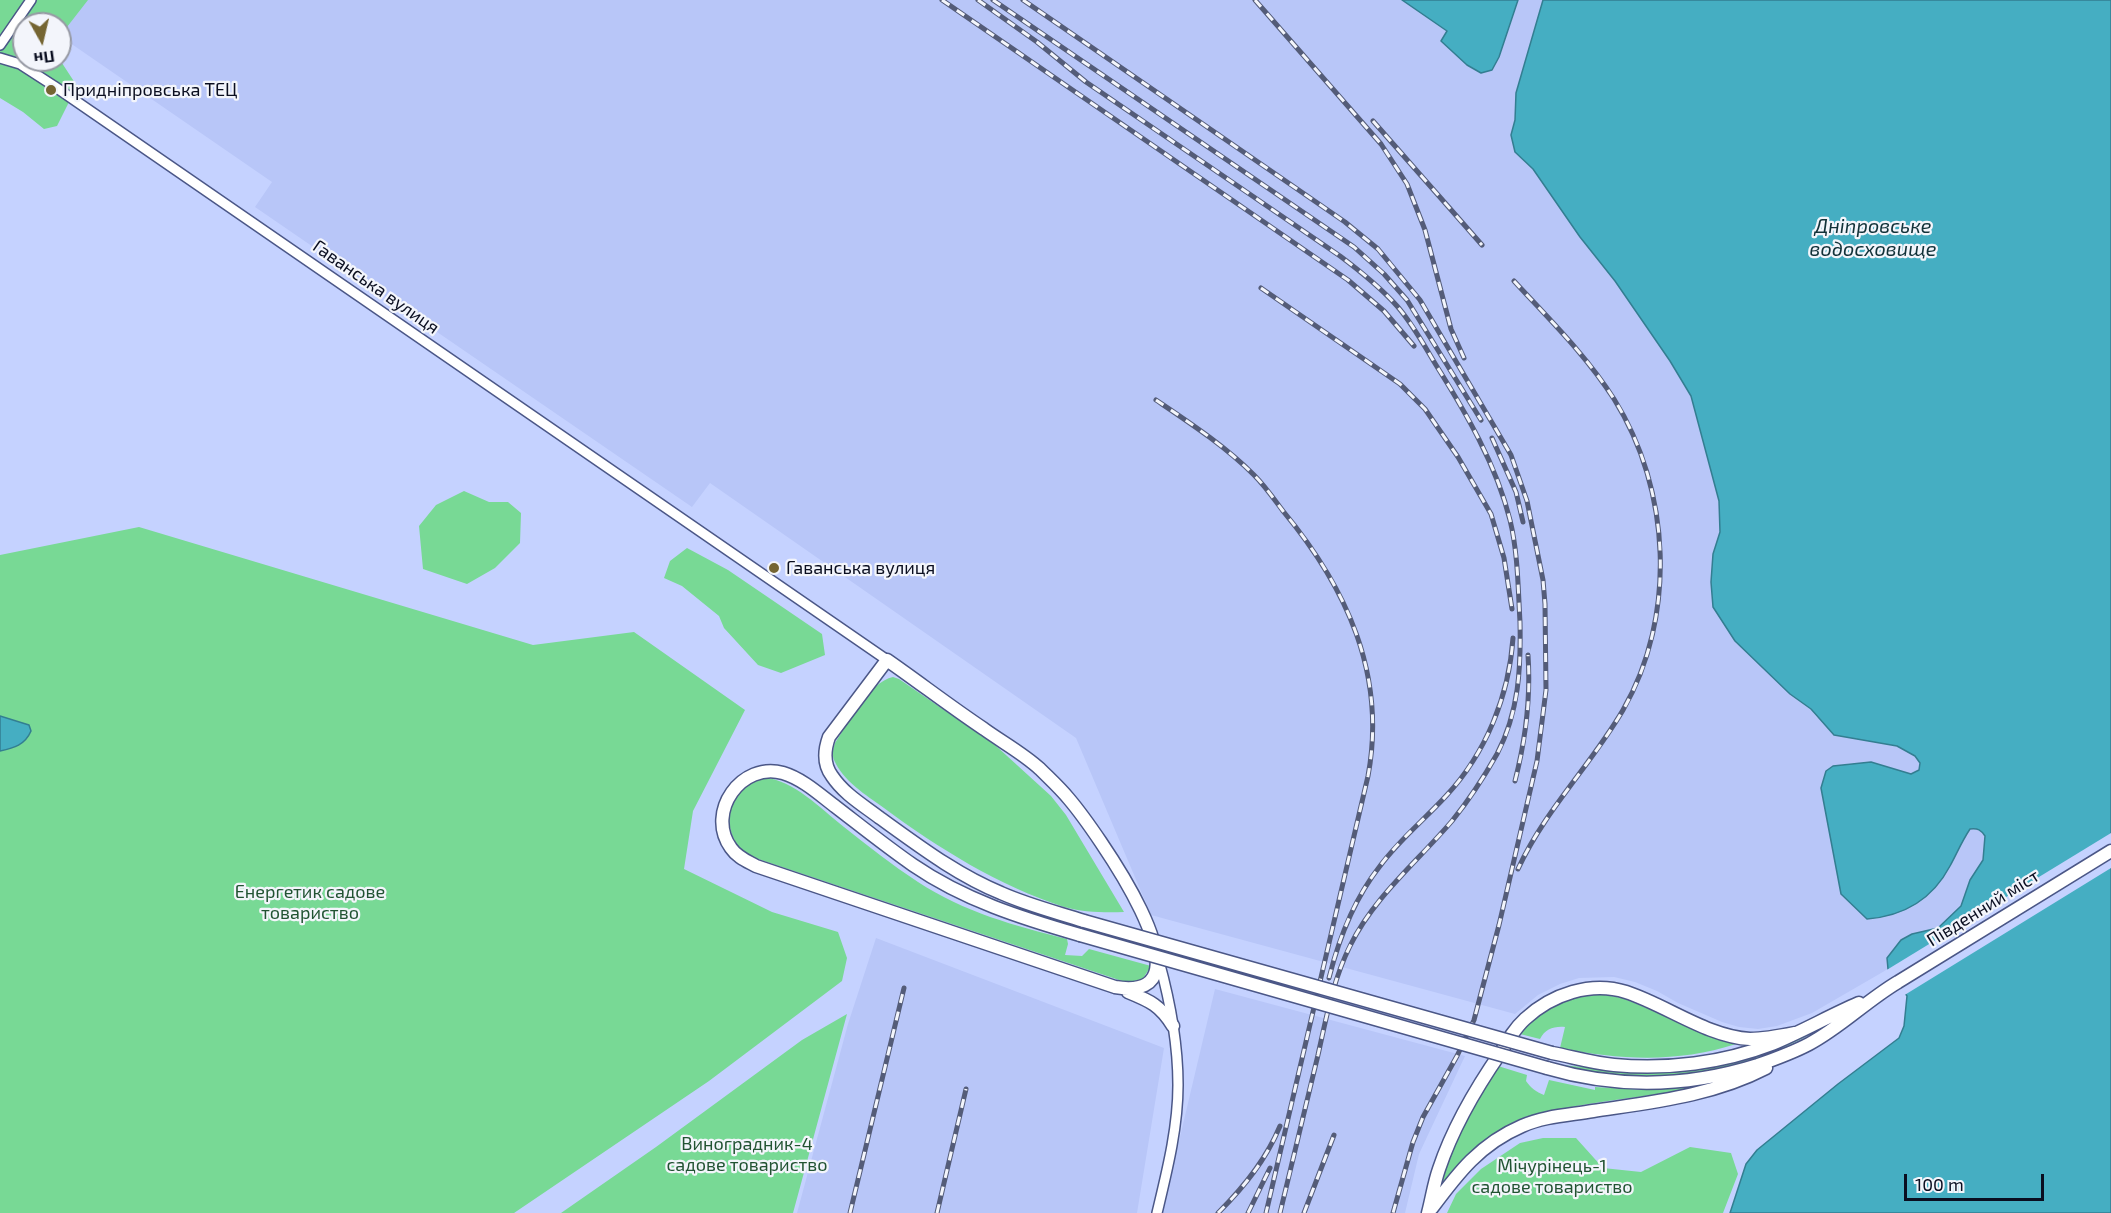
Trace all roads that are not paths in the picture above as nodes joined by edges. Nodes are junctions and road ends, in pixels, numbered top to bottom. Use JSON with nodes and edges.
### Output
{"nodes":[{"id":1,"x":31,"y":0,"type":"edge"},
{"id":2,"x":0,"y":45,"type":"edge"},
{"id":3,"x":0,"y":58,"type":"edge"},
{"id":4,"x":887,"y":660,"type":"junction"},
{"id":5,"x":2111,"y":851,"type":"edge"},
{"id":6,"x":1157,"y":952,"type":"junction"},
{"id":7,"x":1115,"y":987,"type":"junction"},
{"id":8,"x":1873,"y":996,"type":"junction"},
{"id":9,"x":1173,"y":1026,"type":"junction"},
{"id":10,"x":1795,"y":1033,"type":"junction"},
{"id":11,"x":1784,"y":1056,"type":"junction"},
{"id":12,"x":1157,"y":1213,"type":"edge"},
{"id":13,"x":1428,"y":1213,"type":"edge"}],
"edges":[{"from":1,"to":2,"type":"street"},
{"from":3,"to":4,"type":"street","name":"Гаванська вулиця"},
{"from":4,"to":6,"type":"main road","name":"Гаванська вулиця"},
{"from":4,"to":10,"type":"main road","bridge":true},
{"from":5,"to":8,"type":"main road","name":"Південний міст"},
{"from":6,"to":7,"type":"main road"},
{"from":6,"to":9,"type":"street","name":"Гаванська вулиця"},
{"from":7,"to":9,"type":"main road"},
{"from":7,"to":11,"type":"main road","bridge":true},
{"from":8,"to":10,"type":"main road"},
{"from":8,"to":11,"type":"main road"},
{"from":9,"to":12,"type":"street","name":"Гаванська вулиця"},
{"from":10,"to":13,"type":"main road"},
{"from":11,"to":13,"type":"main road"}]}
